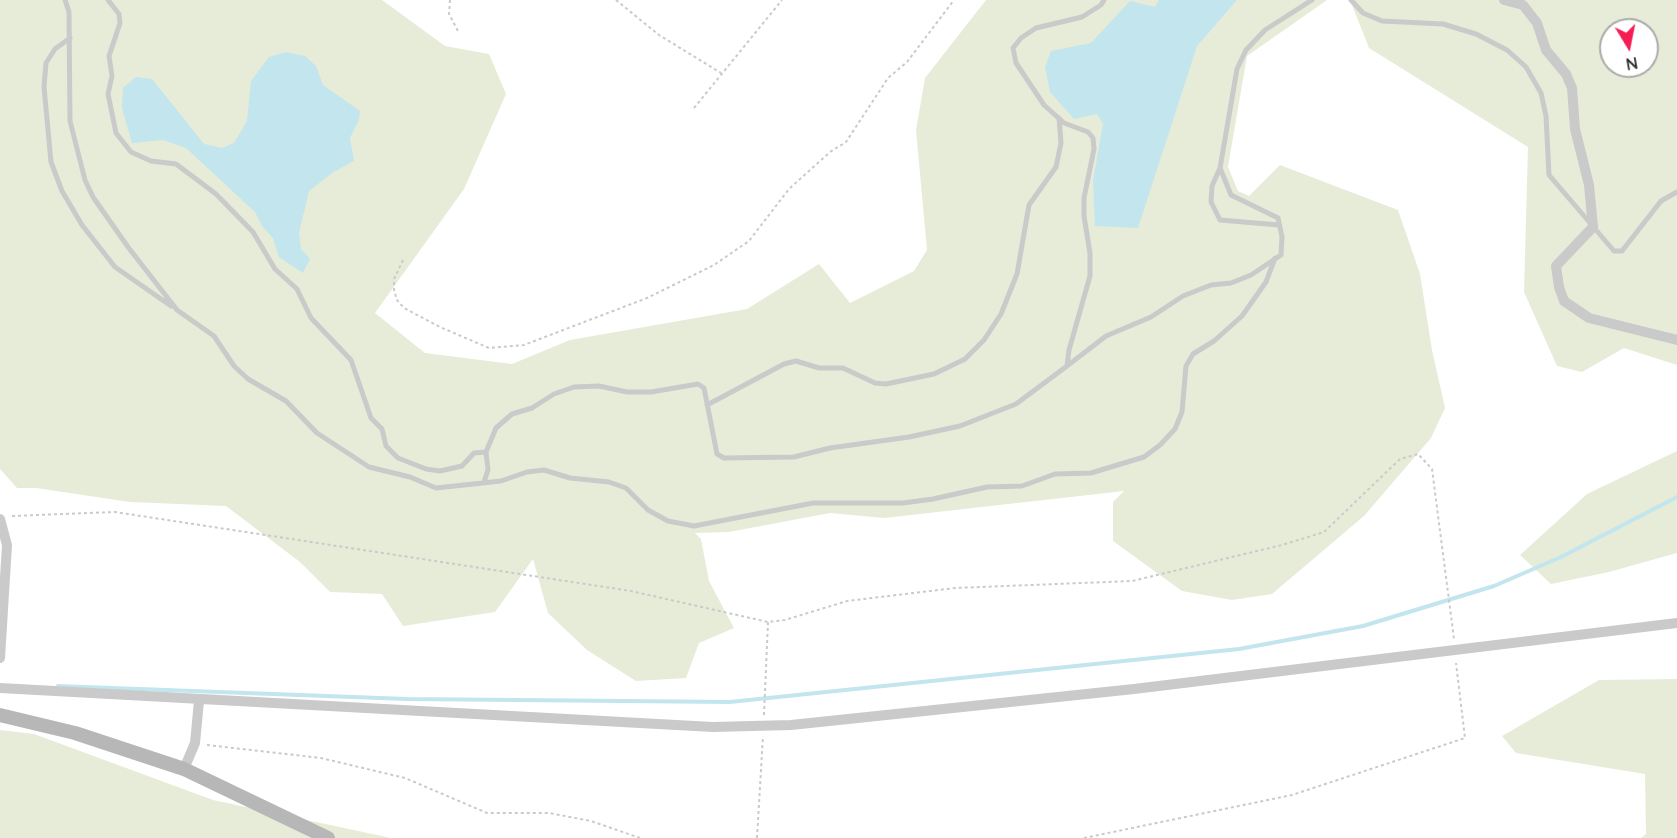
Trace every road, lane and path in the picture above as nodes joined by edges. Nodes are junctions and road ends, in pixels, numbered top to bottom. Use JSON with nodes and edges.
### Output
{"nodes":[{"id":1,"x":65,"y":0,"type":"edge"},
{"id":2,"x":108,"y":0,"type":"edge"},
{"id":3,"x":450,"y":0,"type":"edge"},
{"id":4,"x":616,"y":0,"type":"edge"},
{"id":5,"x":782,"y":0,"type":"edge"},
{"id":6,"x":954,"y":0,"type":"edge"},
{"id":7,"x":1104,"y":0,"type":"edge"},
{"id":8,"x":1312,"y":0,"type":"edge"},
{"id":9,"x":1351,"y":0,"type":"edge"},
{"id":10,"x":1504,"y":0,"type":"edge"},
{"id":11,"x":458,"y":31,"type":"dead end"},
{"id":12,"x":70,"y":38,"type":"junction"},
{"id":13,"x":721,"y":73,"type":"junction"},
{"id":14,"x":694,"y":108,"type":"dead end"},
{"id":15,"x":1059,"y":118,"type":"junction"},
{"id":16,"x":1220,"y":168,"type":"junction"},
{"id":17,"x":1677,"y":192,"type":"edge"},
{"id":18,"x":1279,"y":225,"type":"junction"},
{"id":19,"x":1275,"y":258,"type":"junction"},
{"id":20,"x":403,"y":260,"type":"dead end"},
{"id":21,"x":177,"y":310,"type":"junction"},
{"id":22,"x":1677,"y":340,"type":"edge"},
{"id":23,"x":1067,"y":366,"type":"junction"},
{"id":24,"x":707,"y":405,"type":"junction"},
{"id":25,"x":486,"y":452,"type":"junction"},
{"id":26,"x":484,"y":482,"type":"junction"},
{"id":27,"x":12,"y":516,"type":"dead end"},
{"id":28,"x":0,"y":519,"type":"edge"},
{"id":29,"x":768,"y":622,"type":"junction"},
{"id":30,"x":1677,"y":623,"type":"edge"},
{"id":31,"x":1455,"y":648,"type":"junction"},
{"id":32,"x":0,"y":658,"type":"edge"},
{"id":33,"x":0,"y":688,"type":"edge"},
{"id":34,"x":198,"y":700,"type":"junction"},
{"id":35,"x":0,"y":715,"type":"edge"},
{"id":36,"x":764,"y":725,"type":"junction"},
{"id":37,"x":195,"y":743,"type":"junction"},
{"id":38,"x":184,"y":769,"type":"junction"},
{"id":39,"x":328,"y":838,"type":"edge"},
{"id":40,"x":640,"y":838,"type":"edge"},
{"id":41,"x":757,"y":838,"type":"edge"},
{"id":42,"x":1084,"y":838,"type":"edge"}],
"edges":[{"from":1,"to":12,"type":"lane"},
{"from":2,"to":25,"type":"lane"},
{"from":3,"to":11,"type":"path"},
{"from":4,"to":13,"type":"path"},
{"from":5,"to":13,"type":"path"},
{"from":6,"to":20,"type":"path"},
{"from":7,"to":15,"type":"lane"},
{"from":8,"to":16,"type":"lane"},
{"from":9,"to":17,"type":"lane"},
{"from":10,"to":22,"type":"street"},
{"from":12,"to":21,"type":"lane"},
{"from":12,"to":21,"type":"lane"},
{"from":13,"to":14,"type":"path"},
{"from":15,"to":23,"type":"lane"},
{"from":15,"to":24,"type":"lane"},
{"from":16,"to":18,"type":"lane"},
{"from":16,"to":18,"type":"lane"},
{"from":18,"to":19,"type":"lane"},
{"from":19,"to":23,"type":"lane"},
{"from":19,"to":26,"type":"lane"},
{"from":21,"to":26,"type":"lane"},
{"from":23,"to":24,"type":"lane"},
{"from":24,"to":25,"type":"lane"},
{"from":25,"to":26,"type":"lane"},
{"from":27,"to":29,"type":"path"},
{"from":28,"to":32,"type":"street"},
{"from":29,"to":31,"type":"path"},
{"from":29,"to":36,"type":"path"},
{"from":30,"to":31,"type":"street"},
{"from":31,"to":36,"type":"street"},
{"from":31,"to":42,"type":"path"},
{"from":33,"to":34,"type":"street"},
{"from":34,"to":36,"type":"street"},
{"from":34,"to":37,"type":"street"},
{"from":35,"to":38,"type":"main road"},
{"from":36,"to":41,"type":"path"},
{"from":37,"to":38,"type":"street"},
{"from":37,"to":40,"type":"path"},
{"from":38,"to":39,"type":"main road"}]}
